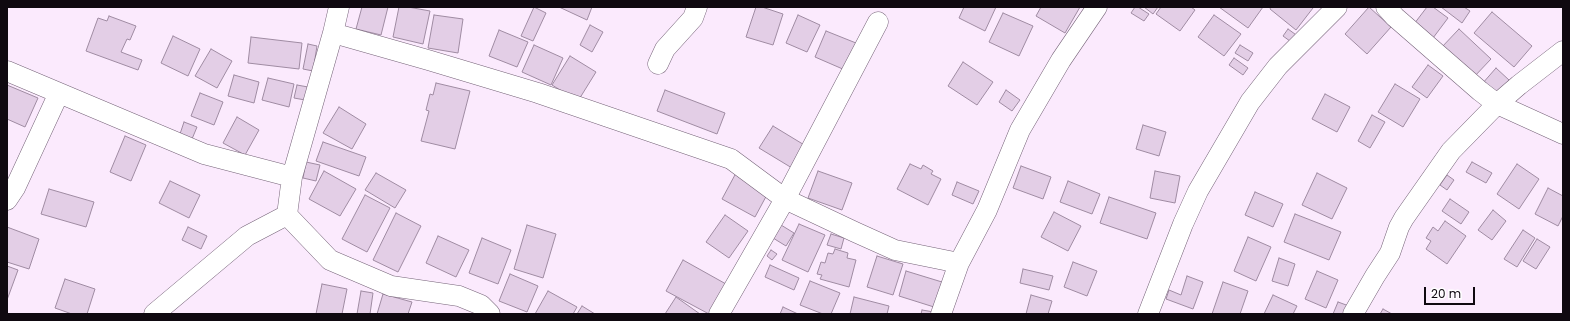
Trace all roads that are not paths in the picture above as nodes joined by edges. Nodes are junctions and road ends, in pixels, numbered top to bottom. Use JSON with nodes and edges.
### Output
{"nodes":[{"id":1,"x":339,"y":7,"type":"edge"},
{"id":2,"x":697,"y":7,"type":"edge"},
{"id":3,"x":1097,"y":7,"type":"edge"},
{"id":4,"x":1337,"y":7,"type":"edge"},
{"id":5,"x":1386,"y":7,"type":"edge"},
{"id":6,"x":878,"y":22,"type":"dead end"},
{"id":7,"x":333,"y":33,"type":"junction"},
{"id":8,"x":1563,"y":51,"type":"edge"},
{"id":9,"x":658,"y":64,"type":"dead end"},
{"id":10,"x":7,"y":71,"type":"edge"},
{"id":11,"x":59,"y":93,"type":"junction"},
{"id":12,"x":1497,"y":104,"type":"junction"},
{"id":13,"x":1563,"y":134,"type":"edge"},
{"id":14,"x":292,"y":177,"type":"junction"},
{"id":15,"x":785,"y":199,"type":"junction"},
{"id":16,"x":7,"y":200,"type":"edge"},
{"id":17,"x":287,"y":215,"type":"junction"},
{"id":18,"x":959,"y":263,"type":"junction"},
{"id":19,"x":154,"y":314,"type":"edge"},
{"id":20,"x":490,"y":314,"type":"edge"},
{"id":21,"x":719,"y":314,"type":"edge"},
{"id":22,"x":941,"y":314,"type":"edge"},
{"id":23,"x":1148,"y":314,"type":"edge"},
{"id":24,"x":1353,"y":314,"type":"edge"}],
"edges":[{"from":1,"to":7,"type":"street"},
{"from":2,"to":9,"type":"street"},
{"from":3,"to":18,"type":"street"},
{"from":4,"to":23,"type":"street"},
{"from":5,"to":12,"type":"street"},
{"from":6,"to":15,"type":"street"},
{"from":7,"to":14,"type":"street"},
{"from":7,"to":15,"type":"street"},
{"from":8,"to":12,"type":"street"},
{"from":10,"to":11,"type":"street"},
{"from":11,"to":14,"type":"street"},
{"from":11,"to":16,"type":"street"},
{"from":12,"to":13,"type":"street"},
{"from":12,"to":24,"type":"street"},
{"from":14,"to":17,"type":"street"},
{"from":15,"to":18,"type":"street"},
{"from":15,"to":21,"type":"street"},
{"from":17,"to":19,"type":"street"},
{"from":17,"to":20,"type":"street"},
{"from":18,"to":22,"type":"street"}]}
